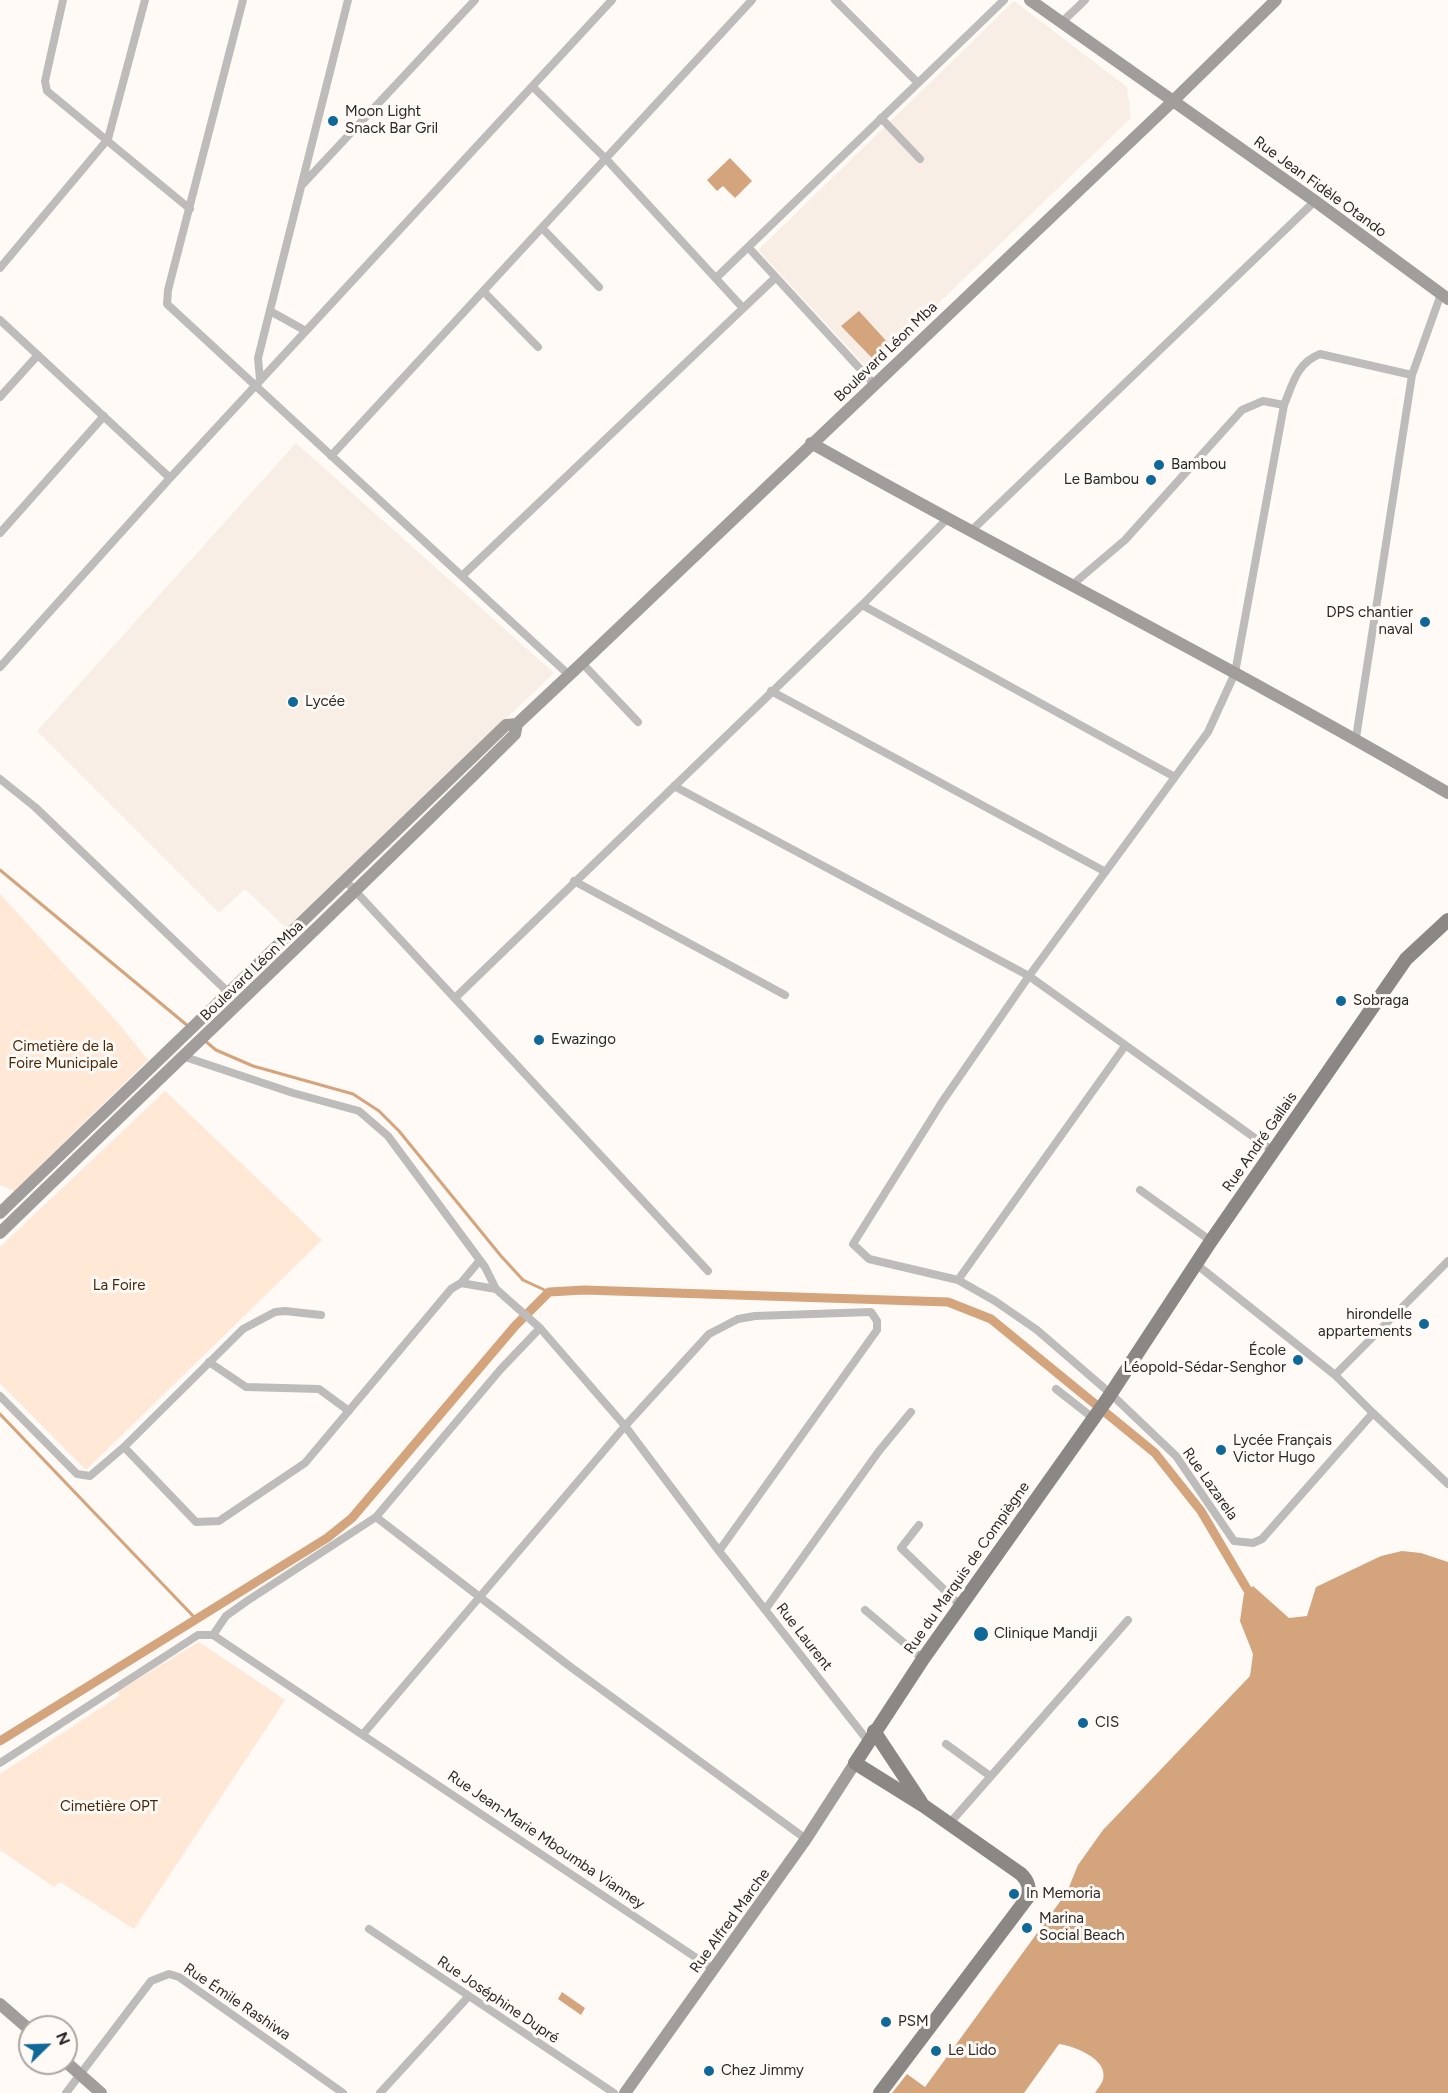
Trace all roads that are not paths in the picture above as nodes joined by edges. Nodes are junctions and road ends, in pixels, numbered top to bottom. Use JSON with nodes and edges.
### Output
{"nodes":[{"id":1,"x":63,"y":0,"type":"edge"},
{"id":2,"x":145,"y":0,"type":"edge"},
{"id":3,"x":243,"y":0,"type":"edge"},
{"id":4,"x":348,"y":0,"type":"edge"},
{"id":5,"x":475,"y":0,"type":"edge"},
{"id":6,"x":612,"y":0,"type":"edge"},
{"id":7,"x":752,"y":0,"type":"edge"},
{"id":8,"x":835,"y":0,"type":"edge"},
{"id":9,"x":1004,"y":0,"type":"edge"},
{"id":10,"x":1030,"y":0,"type":"edge"},
{"id":11,"x":1085,"y":0,"type":"edge"},
{"id":12,"x":1276,"y":0,"type":"edge"},
{"id":13,"x":1062,"y":23,"type":"junction"},
{"id":14,"x":918,"y":82,"type":"junction"},
{"id":15,"x":533,"y":87,"type":"junction"},
{"id":16,"x":1173,"y":101,"type":"junction"},
{"id":17,"x":881,"y":118,"type":"junction"},
{"id":18,"x":108,"y":139,"type":"junction"},
{"id":19,"x":920,"y":159,"type":"dead end"},
{"id":20,"x":607,"y":160,"type":"junction"},
{"id":21,"x":302,"y":185,"type":"junction"},
{"id":22,"x":1316,"y":201,"type":"junction"},
{"id":23,"x":190,"y":209,"type":"junction"},
{"id":24,"x":543,"y":229,"type":"junction"},
{"id":25,"x":748,"y":247,"type":"junction"},
{"id":26,"x":0,"y":268,"type":"edge"},
{"id":27,"x":716,"y":278,"type":"junction"},
{"id":28,"x":775,"y":278,"type":"junction"},
{"id":29,"x":599,"y":287,"type":"dead end"},
{"id":30,"x":484,"y":292,"type":"junction"},
{"id":31,"x":1444,"y":296,"type":"edge"},
{"id":32,"x":742,"y":307,"type":"junction"},
{"id":33,"x":270,"y":311,"type":"junction"},
{"id":34,"x":0,"y":320,"type":"edge"},
{"id":35,"x":306,"y":331,"type":"junction"},
{"id":36,"x":538,"y":347,"type":"dead end"},
{"id":37,"x":38,"y":355,"type":"junction"},
{"id":38,"x":1412,"y":375,"type":"junction"},
{"id":39,"x":258,"y":383,"type":"junction"},
{"id":40,"x":874,"y":384,"type":"junction"},
{"id":41,"x":0,"y":397,"type":"edge"},
{"id":42,"x":1284,"y":405,"type":"junction"},
{"id":43,"x":104,"y":416,"type":"junction"},
{"id":44,"x":811,"y":443,"type":"junction"},
{"id":45,"x":331,"y":456,"type":"junction"},
{"id":46,"x":170,"y":478,"type":"junction"},
{"id":47,"x":946,"y":520,"type":"junction"},
{"id":48,"x":970,"y":532,"type":"junction"},
{"id":49,"x":0,"y":533,"type":"edge"},
{"id":50,"x":463,"y":575,"type":"junction"},
{"id":51,"x":1072,"y":585,"type":"junction"},
{"id":52,"x":861,"y":605,"type":"junction"},
{"id":53,"x":582,"y":663,"type":"junction"},
{"id":54,"x":0,"y":666,"type":"edge"},
{"id":55,"x":1235,"y":673,"type":"junction"},
{"id":56,"x":569,"y":675,"type":"junction"},
{"id":57,"x":771,"y":691,"type":"junction"},
{"id":58,"x":638,"y":722,"type":"dead end"},
{"id":59,"x":517,"y":724,"type":"junction"},
{"id":60,"x":1356,"y":738,"type":"junction"},
{"id":61,"x":1173,"y":776,"type":"junction"},
{"id":62,"x":0,"y":779,"type":"edge"},
{"id":63,"x":674,"y":786,"type":"junction"},
{"id":64,"x":1448,"y":793,"type":"edge"},
{"id":65,"x":1104,"y":871,"type":"junction"},
{"id":66,"x":345,"y":880,"type":"junction"},
{"id":67,"x":574,"y":881,"type":"junction"},
{"id":68,"x":356,"y":892,"type":"junction"},
{"id":69,"x":1448,"y":920,"type":"edge"},
{"id":70,"x":1029,"y":976,"type":"junction"},
{"id":71,"x":229,"y":993,"type":"junction"},
{"id":72,"x":785,"y":995,"type":"dead end"},
{"id":73,"x":455,"y":998,"type":"junction"},
{"id":74,"x":1125,"y":1046,"type":"junction"},
{"id":75,"x":185,"y":1058,"type":"junction"},
{"id":76,"x":1273,"y":1151,"type":"junction"},
{"id":77,"x":1140,"y":1190,"type":"dead end"},
{"id":78,"x":0,"y":1214,"type":"edge"},
{"id":79,"x":0,"y":1233,"type":"edge"},
{"id":80,"x":1211,"y":1241,"type":"junction"},
{"id":81,"x":480,"y":1260,"type":"junction"},
{"id":82,"x":1448,"y":1261,"type":"edge"},
{"id":83,"x":1196,"y":1264,"type":"junction"},
{"id":84,"x":708,"y":1271,"type":"dead end"},
{"id":85,"x":957,"y":1280,"type":"junction"},
{"id":86,"x":461,"y":1283,"type":"junction"},
{"id":87,"x":496,"y":1288,"type":"junction"},
{"id":88,"x":321,"y":1316,"type":"dead end"},
{"id":89,"x":537,"y":1325,"type":"junction"},
{"id":90,"x":209,"y":1362,"type":"junction"},
{"id":91,"x":1335,"y":1375,"type":"junction"},
{"id":92,"x":1056,"y":1389,"type":"dead end"},
{"id":93,"x":0,"y":1396,"type":"edge"},
{"id":94,"x":1110,"y":1396,"type":"junction"},
{"id":95,"x":349,"y":1411,"type":"junction"},
{"id":96,"x":911,"y":1412,"type":"dead end"},
{"id":97,"x":1373,"y":1413,"type":"junction"},
{"id":98,"x":1095,"y":1416,"type":"junction"},
{"id":99,"x":625,"y":1426,"type":"junction"},
{"id":100,"x":124,"y":1447,"type":"junction"},
{"id":101,"x":1448,"y":1484,"type":"edge"},
{"id":102,"x":376,"y":1517,"type":"junction"},
{"id":103,"x":919,"y":1525,"type":"dead end"},
{"id":104,"x":719,"y":1551,"type":"junction"},
{"id":105,"x":479,"y":1599,"type":"junction"},
{"id":106,"x":961,"y":1606,"type":"junction"},
{"id":107,"x":765,"y":1610,"type":"junction"},
{"id":108,"x":865,"y":1610,"type":"dead end"},
{"id":109,"x":1128,"y":1620,"type":"dead end"},
{"id":110,"x":213,"y":1635,"type":"junction"},
{"id":111,"x":923,"y":1659,"type":"junction"},
{"id":112,"x":364,"y":1733,"type":"junction"},
{"id":113,"x":871,"y":1736,"type":"junction"},
{"id":114,"x":946,"y":1744,"type":"dead end"},
{"id":115,"x":0,"y":1763,"type":"edge"},
{"id":116,"x":855,"y":1763,"type":"junction"},
{"id":117,"x":990,"y":1776,"type":"junction"},
{"id":118,"x":924,"y":1806,"type":"junction"},
{"id":119,"x":949,"y":1824,"type":"junction"},
{"id":120,"x":806,"y":1839,"type":"junction"},
{"id":121,"x":369,"y":1929,"type":"dead end"},
{"id":122,"x":713,"y":1969,"type":"junction"},
{"id":123,"x":468,"y":1997,"type":"junction"},
{"id":124,"x":0,"y":2004,"type":"edge"},
{"id":125,"x":18,"y":2020,"type":"edge"},
{"id":126,"x":80,"y":2075,"type":"junction"},
{"id":127,"x":66,"y":2093,"type":"edge"},
{"id":128,"x":101,"y":2093,"type":"edge"},
{"id":129,"x":343,"y":2093,"type":"edge"},
{"id":130,"x":380,"y":2093,"type":"edge"},
{"id":131,"x":614,"y":2093,"type":"edge"},
{"id":132,"x":625,"y":2093,"type":"edge"},
{"id":133,"x":880,"y":2093,"type":"edge"}],
"edges":[{"from":1,"to":18,"type":"street"},
{"from":2,"to":18,"type":"street"},
{"from":3,"to":23,"type":"street"},
{"from":4,"to":21,"type":"street"},
{"from":5,"to":21,"type":"street"},
{"from":6,"to":15,"type":"street"},
{"from":7,"to":20,"type":"street"},
{"from":8,"to":14,"type":"street"},
{"from":9,"to":14,"type":"street"},
{"from":10,"to":13,"type":"street","name":"Rue Jean Fidèle Otando"},
{"from":11,"to":13,"type":"street"},
{"from":12,"to":16,"type":"street","name":"Boulevard Léon Mba"},
{"from":13,"to":16,"type":"street","name":"Rue Jean Fidèle Otando"},
{"from":14,"to":17,"type":"street"},
{"from":15,"to":20,"type":"street"},
{"from":15,"to":35,"type":"street"},
{"from":16,"to":22,"type":"street","name":"Rue Jean Fidèle Otando"},
{"from":16,"to":40,"type":"street","name":"Boulevard Léon Mba"},
{"from":17,"to":19,"type":"street"},
{"from":17,"to":25,"type":"street"},
{"from":18,"to":23,"type":"street"},
{"from":18,"to":26,"type":"street"},
{"from":20,"to":24,"type":"street"},
{"from":20,"to":27,"type":"street"},
{"from":21,"to":33,"type":"street"},
{"from":22,"to":31,"type":"street","name":"Rue Jean Fidèle Otando"},
{"from":22,"to":48,"type":"street"},
{"from":23,"to":39,"type":"street"},
{"from":24,"to":29,"type":"street"},
{"from":24,"to":30,"type":"street"},
{"from":25,"to":27,"type":"street"},
{"from":25,"to":28,"type":"street"},
{"from":27,"to":32,"type":"street"},
{"from":28,"to":32,"type":"street"},
{"from":28,"to":40,"type":"street"},
{"from":30,"to":36,"type":"street"},
{"from":30,"to":45,"type":"street"},
{"from":31,"to":38,"type":"street"},
{"from":32,"to":50,"type":"street"},
{"from":33,"to":35,"type":"street"},
{"from":33,"to":39,"type":"street"},
{"from":34,"to":37,"type":"street"},
{"from":35,"to":39,"type":"street"},
{"from":37,"to":41,"type":"street"},
{"from":37,"to":43,"type":"street"},
{"from":38,"to":42,"type":"street"},
{"from":38,"to":60,"type":"street"},
{"from":39,"to":45,"type":"street"},
{"from":39,"to":46,"type":"street"},
{"from":40,"to":44,"type":"street","name":"Boulevard Léon Mba"},
{"from":42,"to":51,"type":"street"},
{"from":42,"to":55,"type":"street"},
{"from":43,"to":46,"type":"street"},
{"from":43,"to":49,"type":"street"},
{"from":44,"to":47,"type":"street"},
{"from":44,"to":53,"type":"street","name":"Boulevard Léon Mba"},
{"from":45,"to":50,"type":"street"},
{"from":46,"to":54,"type":"street"},
{"from":47,"to":48,"type":"street"},
{"from":47,"to":52,"type":"street"},
{"from":48,"to":51,"type":"street"},
{"from":50,"to":56,"type":"street"},
{"from":51,"to":55,"type":"street"},
{"from":52,"to":57,"type":"street"},
{"from":52,"to":61,"type":"street"},
{"from":53,"to":56,"type":"street","name":"Boulevard Léon Mba"},
{"from":53,"to":58,"type":"street"},
{"from":55,"to":60,"type":"street"},
{"from":55,"to":61,"type":"street"},
{"from":56,"to":59,"type":"street","name":"Boulevard Léon Mba"},
{"from":57,"to":63,"type":"street"},
{"from":57,"to":65,"type":"street"},
{"from":59,"to":66,"type":"street","name":"Boulevard Léon Mba"},
{"from":59,"to":68,"type":"street","name":"Boulevard Léon Mba"},
{"from":60,"to":64,"type":"street"},
{"from":61,"to":65,"type":"street"},
{"from":62,"to":71,"type":"street"},
{"from":63,"to":67,"type":"street"},
{"from":63,"to":70,"type":"street"},
{"from":65,"to":70,"type":"street"},
{"from":66,"to":68,"type":"street"},
{"from":66,"to":71,"type":"street","name":"Boulevard Léon Mba"},
{"from":67,"to":72,"type":"street"},
{"from":67,"to":73,"type":"street"},
{"from":68,"to":73,"type":"street"},
{"from":68,"to":75,"type":"street","name":"Boulevard Léon Mba"},
{"from":69,"to":76,"type":"main road","name":"Rue André Gallais"},
{"from":70,"to":74,"type":"street"},
{"from":70,"to":85,"type":"street","name":"Rue Lazarela"},
{"from":71,"to":78,"type":"street","name":"Boulevard Léon Mba"},
{"from":73,"to":84,"type":"street"},
{"from":74,"to":76,"type":"street"},
{"from":74,"to":85,"type":"street"},
{"from":75,"to":79,"type":"street","name":"Boulevard Léon Mba"},
{"from":75,"to":81,"type":"street","name":"Rue Laurent"},
{"from":76,"to":80,"type":"main road","name":"Rue André Gallais"},
{"from":77,"to":80,"type":"street"},
{"from":80,"to":83,"type":"main road","name":"Rue André Gallais"},
{"from":81,"to":86,"type":"street"},
{"from":81,"to":87,"type":"street","name":"Rue Laurent"},
{"from":82,"to":91,"type":"street"},
{"from":83,"to":91,"type":"street"},
{"from":83,"to":94,"type":"main road","name":"Rue André Gallais"},
{"from":85,"to":94,"type":"street","name":"Rue Lazarela"},
{"from":86,"to":87,"type":"street"},
{"from":86,"to":95,"type":"street"},
{"from":87,"to":89,"type":"street","name":"Rue Laurent"},
{"from":88,"to":90,"type":"street"},
{"from":89,"to":99,"type":"street","name":"Rue Laurent"},
{"from":89,"to":102,"type":"street"},
{"from":90,"to":95,"type":"street"},
{"from":90,"to":100,"type":"street"},
{"from":91,"to":97,"type":"street"},
{"from":92,"to":98,"type":"street"},
{"from":93,"to":100,"type":"street"},
{"from":94,"to":97,"type":"street","name":"Rue Lazarela"},
{"from":94,"to":98,"type":"main road","name":"Rue du Marquis de Compiègne"},
{"from":95,"to":100,"type":"street"},
{"from":96,"to":107,"type":"street"},
{"from":97,"to":101,"type":"street"},
{"from":98,"to":106,"type":"main road","name":"Rue du Marquis de Compiègne"},
{"from":99,"to":104,"type":"street","name":"Rue Laurent"},
{"from":99,"to":104,"type":"street"},
{"from":99,"to":105,"type":"street"},
{"from":102,"to":105,"type":"street"},
{"from":102,"to":110,"type":"street"},
{"from":103,"to":106,"type":"street"},
{"from":104,"to":107,"type":"street","name":"Rue Laurent"},
{"from":105,"to":112,"type":"street"},
{"from":105,"to":120,"type":"street"},
{"from":106,"to":111,"type":"main road","name":"Rue du Marquis de Compiègne"},
{"from":107,"to":113,"type":"street","name":"Rue Laurent"},
{"from":108,"to":111,"type":"street"},
{"from":109,"to":117,"type":"street"},
{"from":110,"to":112,"type":"street","name":"Rue Jean-Marie Mboumba Vianney"},
{"from":110,"to":115,"type":"street"},
{"from":111,"to":113,"type":"main road","name":"Rue du Marquis de Compiègne"},
{"from":112,"to":122,"type":"street","name":"Rue Jean-Marie Mboumba Vianney"},
{"from":113,"to":116,"type":"main road","name":"Rue du Marquis de Compiègne"},
{"from":113,"to":118,"type":"main road"},
{"from":114,"to":117,"type":"street"},
{"from":116,"to":118,"type":"main road"},
{"from":116,"to":120,"type":"street","name":"Rue Alfred Marche"},
{"from":117,"to":119,"type":"street"},
{"from":118,"to":119,"type":"main road"},
{"from":119,"to":133,"type":"main road"},
{"from":120,"to":122,"type":"street","name":"Rue Alfred Marche"},
{"from":121,"to":123,"type":"street","name":"Rue Joséphine Dupré"},
{"from":122,"to":132,"type":"street","name":"Rue Alfred Marche"},
{"from":123,"to":130,"type":"street"},
{"from":123,"to":131,"type":"street","name":"Rue Joséphine Dupré"},
{"from":124,"to":125,"type":"street"},
{"from":126,"to":127,"type":"street"},
{"from":126,"to":128,"type":"street"},
{"from":126,"to":129,"type":"street","name":"Rue Émile Rashiwa"}]}
